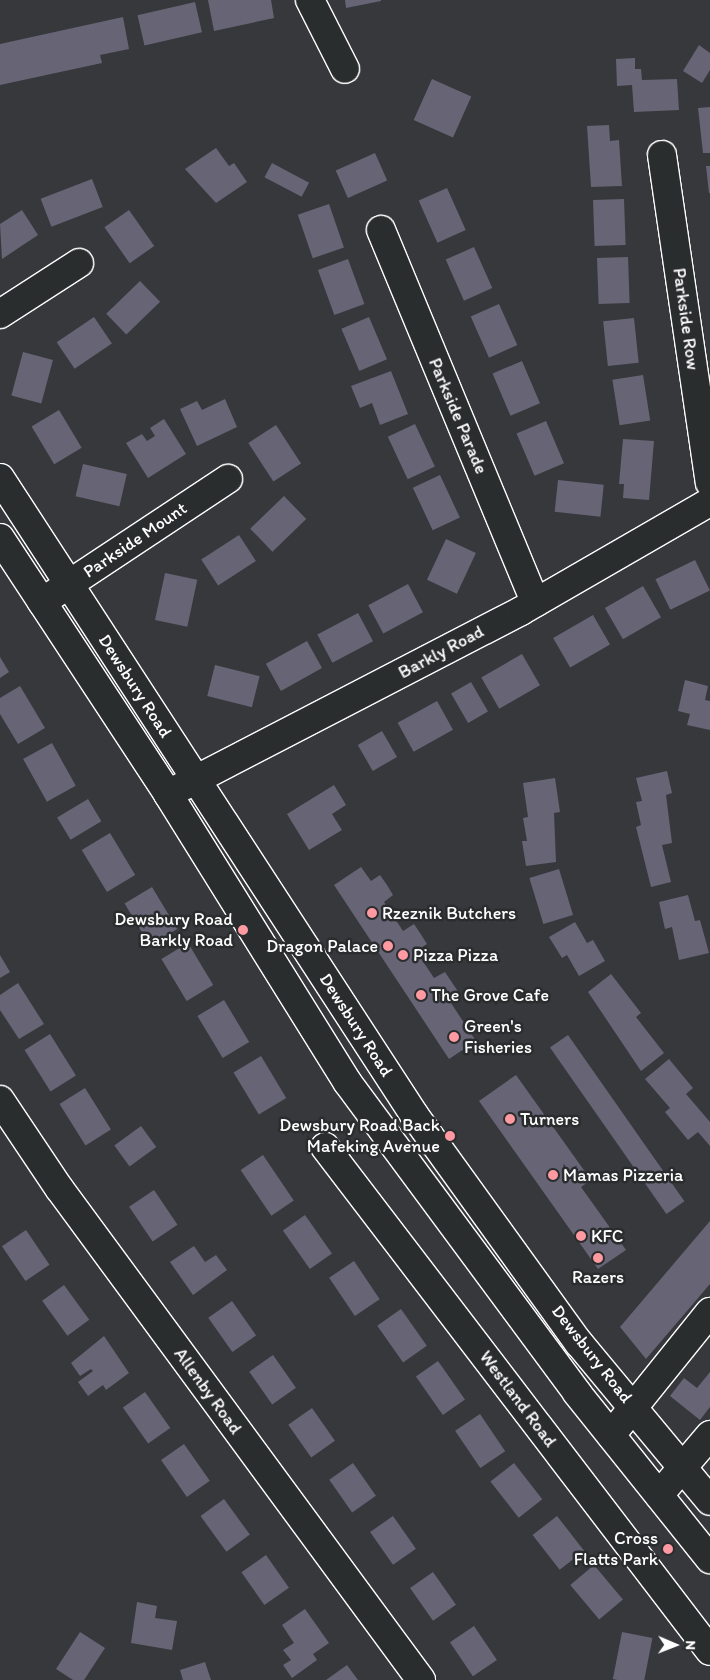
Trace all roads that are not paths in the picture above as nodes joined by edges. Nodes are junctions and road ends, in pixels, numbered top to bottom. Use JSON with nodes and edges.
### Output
{"nodes":[{"id":1,"x":310,"y":0,"type":"edge"},
{"id":2,"x":345,"y":69,"type":"dead end"},
{"id":3,"x":662,"y":155,"type":"dead end"},
{"id":4,"x":381,"y":230,"type":"dead end"},
{"id":5,"x":78,"y":263,"type":"dead end"},
{"id":6,"x":0,"y":314,"type":"edge"},
{"id":7,"x":0,"y":478,"type":"edge"},
{"id":8,"x":228,"y":479,"type":"dead end"},
{"id":9,"x":710,"y":483,"type":"edge"},
{"id":10,"x":710,"y":502,"type":"edge"},
{"id":11,"x":0,"y":538,"type":"edge"},
{"id":12,"x":69,"y":584,"type":"junction"},
{"id":13,"x":42,"y":602,"type":"junction"},
{"id":14,"x":535,"y":602,"type":"junction"},
{"id":15,"x":197,"y":779,"type":"junction"},
{"id":16,"x":168,"y":794,"type":"junction"},
{"id":17,"x":0,"y":1100,"type":"edge"},
{"id":18,"x":325,"y":1147,"type":"dead end"},
{"id":19,"x":710,"y":1312,"type":"edge"},
{"id":20,"x":633,"y":1407,"type":"junction"},
{"id":21,"x":610,"y":1435,"type":"junction"},
{"id":22,"x":710,"y":1435,"type":"edge"},
{"id":23,"x":683,"y":1467,"type":"junction"},
{"id":24,"x":659,"y":1495,"type":"junction"},
{"id":25,"x":710,"y":1501,"type":"edge"},
{"id":26,"x":710,"y":1559,"type":"edge"},
{"id":27,"x":710,"y":1651,"type":"edge"},
{"id":28,"x":420,"y":1680,"type":"edge"}],
"edges":[{"from":1,"to":2,"type":"street"},
{"from":3,"to":9,"type":"street","name":"Parkside Row"},
{"from":4,"to":14,"type":"street","name":"Parkside Parade"},
{"from":5,"to":6,"type":"street"},
{"from":7,"to":12,"type":"street","name":"Dewsbury Road"},
{"from":8,"to":12,"type":"street","name":"Parkside Mount"},
{"from":10,"to":14,"type":"street","name":"Barkly Road"},
{"from":11,"to":13,"type":"street","name":"Dewsbury Road"},
{"from":12,"to":13,"type":"street","name":"Parkside Mount"},
{"from":12,"to":15,"type":"street","name":"Dewsbury Road"},
{"from":13,"to":16,"type":"street","name":"Dewsbury Road"},
{"from":14,"to":15,"type":"street","name":"Barkly Road"},
{"from":15,"to":16,"type":"street","name":"Barkly Road"},
{"from":15,"to":20,"type":"street","name":"Dewsbury Road"},
{"from":16,"to":21,"type":"street","name":"Dewsbury Road"},
{"from":17,"to":28,"type":"street","name":"Allenby Road"},
{"from":18,"to":27,"type":"street","name":"Westland Road"},
{"from":19,"to":20,"type":"street"},
{"from":20,"to":21,"type":"street"},
{"from":20,"to":23,"type":"street","name":"Dewsbury Road"},
{"from":21,"to":24,"type":"street","name":"Dewsbury Road"},
{"from":22,"to":23,"type":"street"},
{"from":23,"to":24,"type":"street"},
{"from":23,"to":25,"type":"street","name":"Dewsbury Road"},
{"from":24,"to":26,"type":"street","name":"Dewsbury Road"}]}
